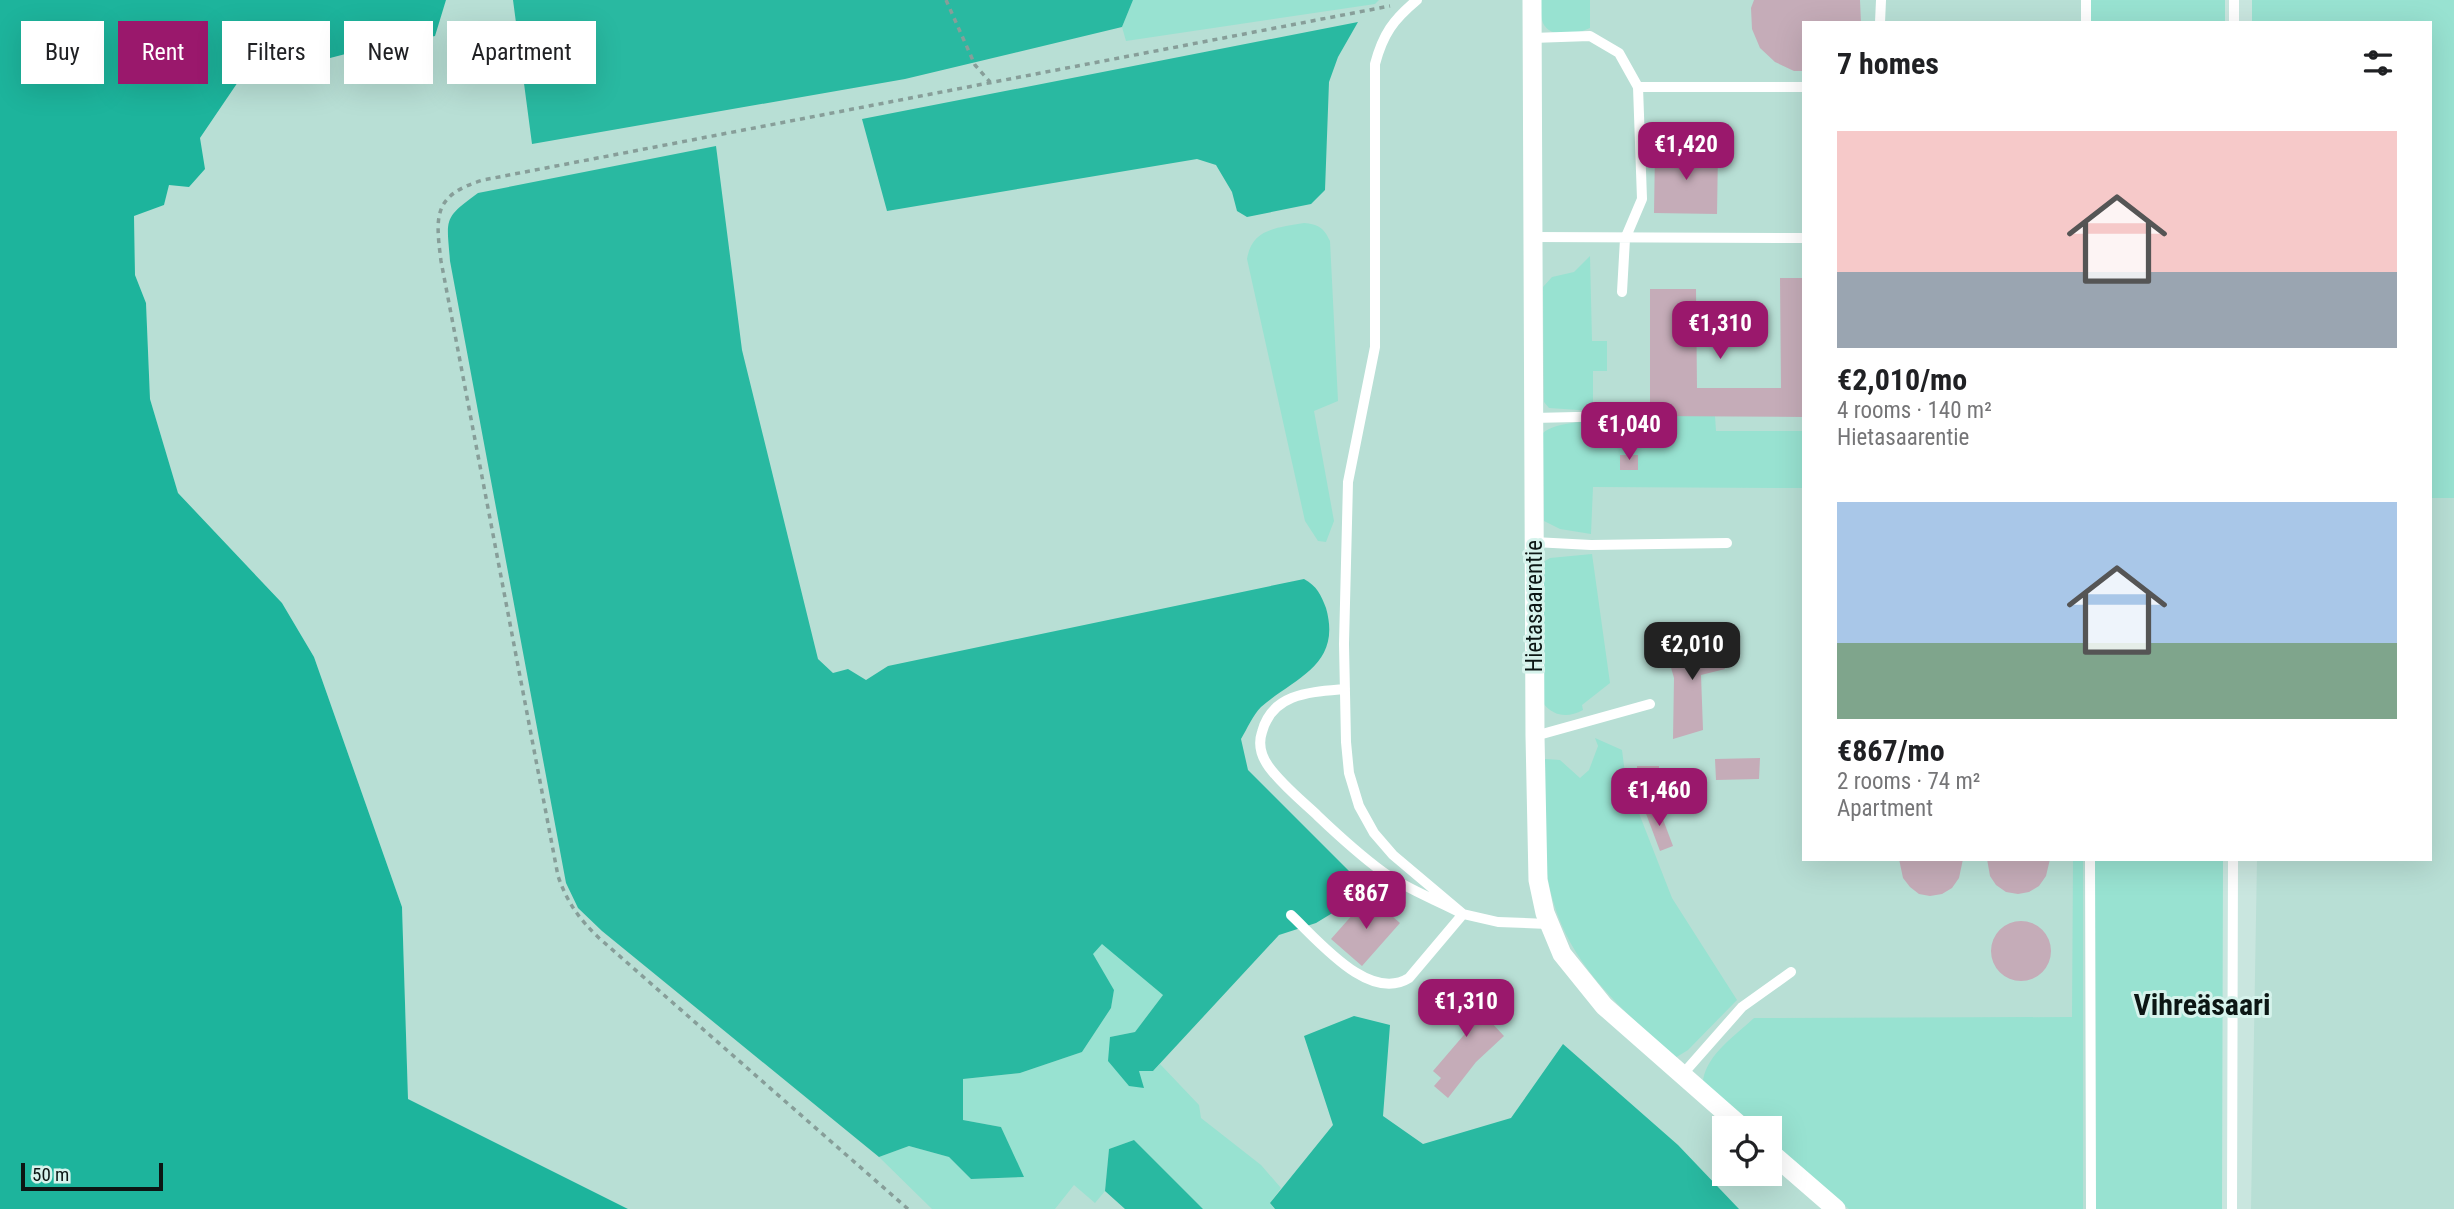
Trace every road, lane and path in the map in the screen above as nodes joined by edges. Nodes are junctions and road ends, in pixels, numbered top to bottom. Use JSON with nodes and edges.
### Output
{"nodes":[{"id":1,"x":946,"y":0,"type":"edge"},
{"id":2,"x":1417,"y":0,"type":"edge"},
{"id":3,"x":1532,"y":0,"type":"edge"},
{"id":4,"x":1881,"y":0,"type":"edge"},
{"id":5,"x":2086,"y":0,"type":"edge"},
{"id":6,"x":2234,"y":0,"type":"edge"},
{"id":7,"x":1880,"y":21,"type":"edge"},
{"id":8,"x":2086,"y":21,"type":"edge"},
{"id":9,"x":2234,"y":21,"type":"edge"},
{"id":10,"x":1532,"y":38,"type":"junction"},
{"id":11,"x":990,"y":82,"type":"junction"},
{"id":12,"x":1638,"y":87,"type":"junction"},
{"id":13,"x":1802,"y":88,"type":"edge"},
{"id":14,"x":1532,"y":237,"type":"junction"},
{"id":15,"x":1802,"y":237,"type":"edge"},
{"id":16,"x":1625,"y":239,"type":"junction"},
{"id":17,"x":1622,"y":292,"type":"dead end"},
{"id":18,"x":1620,"y":416,"type":"dead end"},
{"id":19,"x":1533,"y":418,"type":"junction"},
{"id":20,"x":1534,"y":542,"type":"junction"},
{"id":21,"x":1727,"y":543,"type":"dead end"},
{"id":22,"x":1345,"y":689,"type":"junction"},
{"id":23,"x":1650,"y":704,"type":"dead end"},
{"id":24,"x":1535,"y":736,"type":"junction"},
{"id":25,"x":2090,"y":861,"type":"edge"},
{"id":26,"x":2233,"y":861,"type":"edge"},
{"id":27,"x":1463,"y":914,"type":"junction"},
{"id":28,"x":1291,"y":915,"type":"dead end"},
{"id":29,"x":1548,"y":924,"type":"junction"},
{"id":30,"x":1791,"y":972,"type":"dead end"},
{"id":31,"x":1682,"y":1075,"type":"junction"},
{"id":32,"x":1729,"y":1116,"type":"edge"},
{"id":33,"x":1782,"y":1162,"type":"edge"},
{"id":34,"x":908,"y":1209,"type":"edge"},
{"id":35,"x":1836,"y":1209,"type":"edge"},
{"id":36,"x":2091,"y":1209,"type":"edge"},
{"id":37,"x":2232,"y":1209,"type":"edge"}],
"edges":[{"from":1,"to":11,"type":"path"},
{"from":2,"to":11,"type":"path"},
{"from":2,"to":22,"type":"lane"},
{"from":3,"to":10,"type":"street","name":"Hietasaarentie"},
{"from":4,"to":7,"type":"lane"},
{"from":5,"to":8,"type":"lane"},
{"from":6,"to":9,"type":"lane"},
{"from":10,"to":12,"type":"lane"},
{"from":10,"to":14,"type":"street","name":"Hietasaarentie"},
{"from":11,"to":34,"type":"path"},
{"from":12,"to":13,"type":"lane"},
{"from":12,"to":16,"type":"lane"},
{"from":14,"to":16,"type":"lane"},
{"from":14,"to":19,"type":"street","name":"Hietasaarentie"},
{"from":15,"to":16,"type":"lane"},
{"from":16,"to":17,"type":"lane"},
{"from":18,"to":19,"type":"lane"},
{"from":19,"to":20,"type":"street","name":"Hietasaarentie"},
{"from":20,"to":21,"type":"lane"},
{"from":20,"to":24,"type":"street","name":"Hietasaarentie"},
{"from":22,"to":27,"type":"lane"},
{"from":22,"to":27,"type":"lane"},
{"from":23,"to":24,"type":"lane"},
{"from":24,"to":29,"type":"street","name":"Hietasaarentie"},
{"from":25,"to":36,"type":"lane"},
{"from":26,"to":37,"type":"lane"},
{"from":27,"to":28,"type":"lane"},
{"from":27,"to":29,"type":"lane"},
{"from":29,"to":31,"type":"street","name":"Hietasaarentie"},
{"from":30,"to":31,"type":"lane"},
{"from":31,"to":32,"type":"street","name":"Hietasaarentie"},
{"from":33,"to":35,"type":"street"}]}
